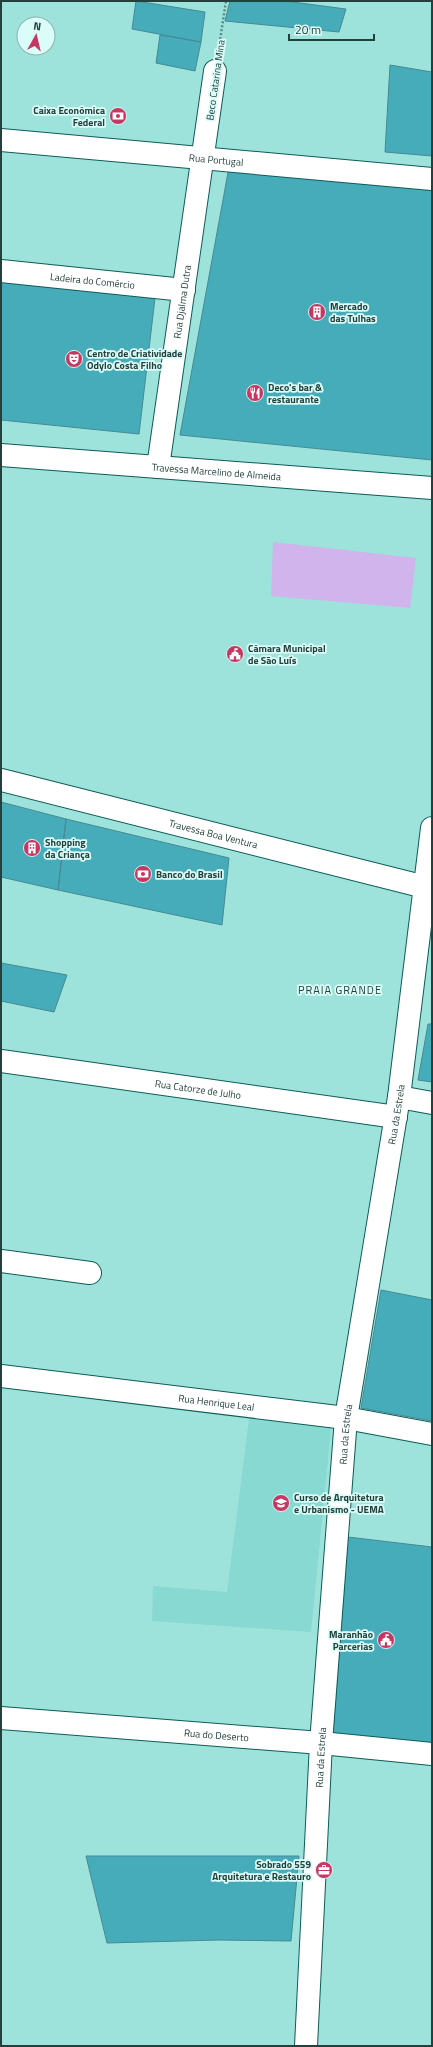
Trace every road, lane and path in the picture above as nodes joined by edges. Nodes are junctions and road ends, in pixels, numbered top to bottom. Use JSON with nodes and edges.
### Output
{"nodes":[{"id":1,"x":226,"y":1,"type":"edge"},
{"id":2,"x":215,"y":71,"type":"joint"},
{"id":3,"x":1,"y":140,"type":"edge"},
{"id":4,"x":204,"y":160,"type":"junction"},
{"id":5,"x":432,"y":179,"type":"edge"},
{"id":6,"x":1,"y":270,"type":"edge"},
{"id":7,"x":184,"y":290,"type":"junction"},
{"id":8,"x":1,"y":455,"type":"edge"},
{"id":9,"x":158,"y":467,"type":"junction"},
{"id":10,"x":432,"y":488,"type":"edge"},
{"id":11,"x":1,"y":780,"type":"edge"},
{"id":12,"x":432,"y":828,"type":"edge"},
{"id":13,"x":425,"y":887,"type":"junction"},
{"id":14,"x":1,"y":1061,"type":"edge"},
{"id":15,"x":432,"y":1102,"type":"edge"},
{"id":16,"x":398,"y":1107,"type":"junction"},
{"id":17,"x":1,"y":1261,"type":"edge"},
{"id":18,"x":90,"y":1273,"type":"dead end"},
{"id":19,"x":1,"y":1376,"type":"edge"},
{"id":20,"x":346,"y":1418,"type":"junction"},
{"id":21,"x":432,"y":1434,"type":"edge"},
{"id":22,"x":1,"y":1718,"type":"edge"},
{"id":23,"x":321,"y":1743,"type":"junction"},
{"id":24,"x":432,"y":1754,"type":"edge"},
{"id":25,"x":306,"y":2046,"type":"edge"}],
"edges":[{"from":1,"to":2,"type":"path","name":"Beco Catarina Mina"},
{"from":2,"to":4,"type":"street","name":"Beco Catarina Mina"},
{"from":3,"to":4,"type":"street","name":"Rua Portugal"},
{"from":4,"to":5,"type":"street","name":"Rua Portugal"},
{"from":4,"to":7,"type":"street","name":"Rua Djalma Dutra"},
{"from":6,"to":7,"type":"street","name":"Ladeira do Comércio"},
{"from":7,"to":9,"type":"street","name":"Rua Djalma Dutra"},
{"from":8,"to":9,"type":"street","name":"Travessa Marcelino de Almeida"},
{"from":9,"to":10,"type":"street","name":"Travessa Marcelino de Almeida"},
{"from":11,"to":13,"type":"street","name":"Travessa Boa Ventura"},
{"from":12,"to":13,"type":"street","name":"Rua da Estrela"},
{"from":13,"to":16,"type":"street","name":"Rua da Estrela"},
{"from":14,"to":16,"type":"street","name":"Rua Catorze de Julho"},
{"from":15,"to":16,"type":"street","name":"Rua Catorze de Julho"},
{"from":16,"to":20,"type":"street","name":"Rua da Estrela"},
{"from":17,"to":18,"type":"street"},
{"from":19,"to":20,"type":"street","name":"Rua Henrique Leal"},
{"from":20,"to":21,"type":"street","name":"Rua Henrique Leal"},
{"from":20,"to":23,"type":"street","name":"Rua da Estrela"},
{"from":22,"to":23,"type":"street","name":"Rua do Deserto"},
{"from":23,"to":24,"type":"street","name":"Rua do Deserto"},
{"from":23,"to":25,"type":"street","name":"Rua da Estrela"}]}
